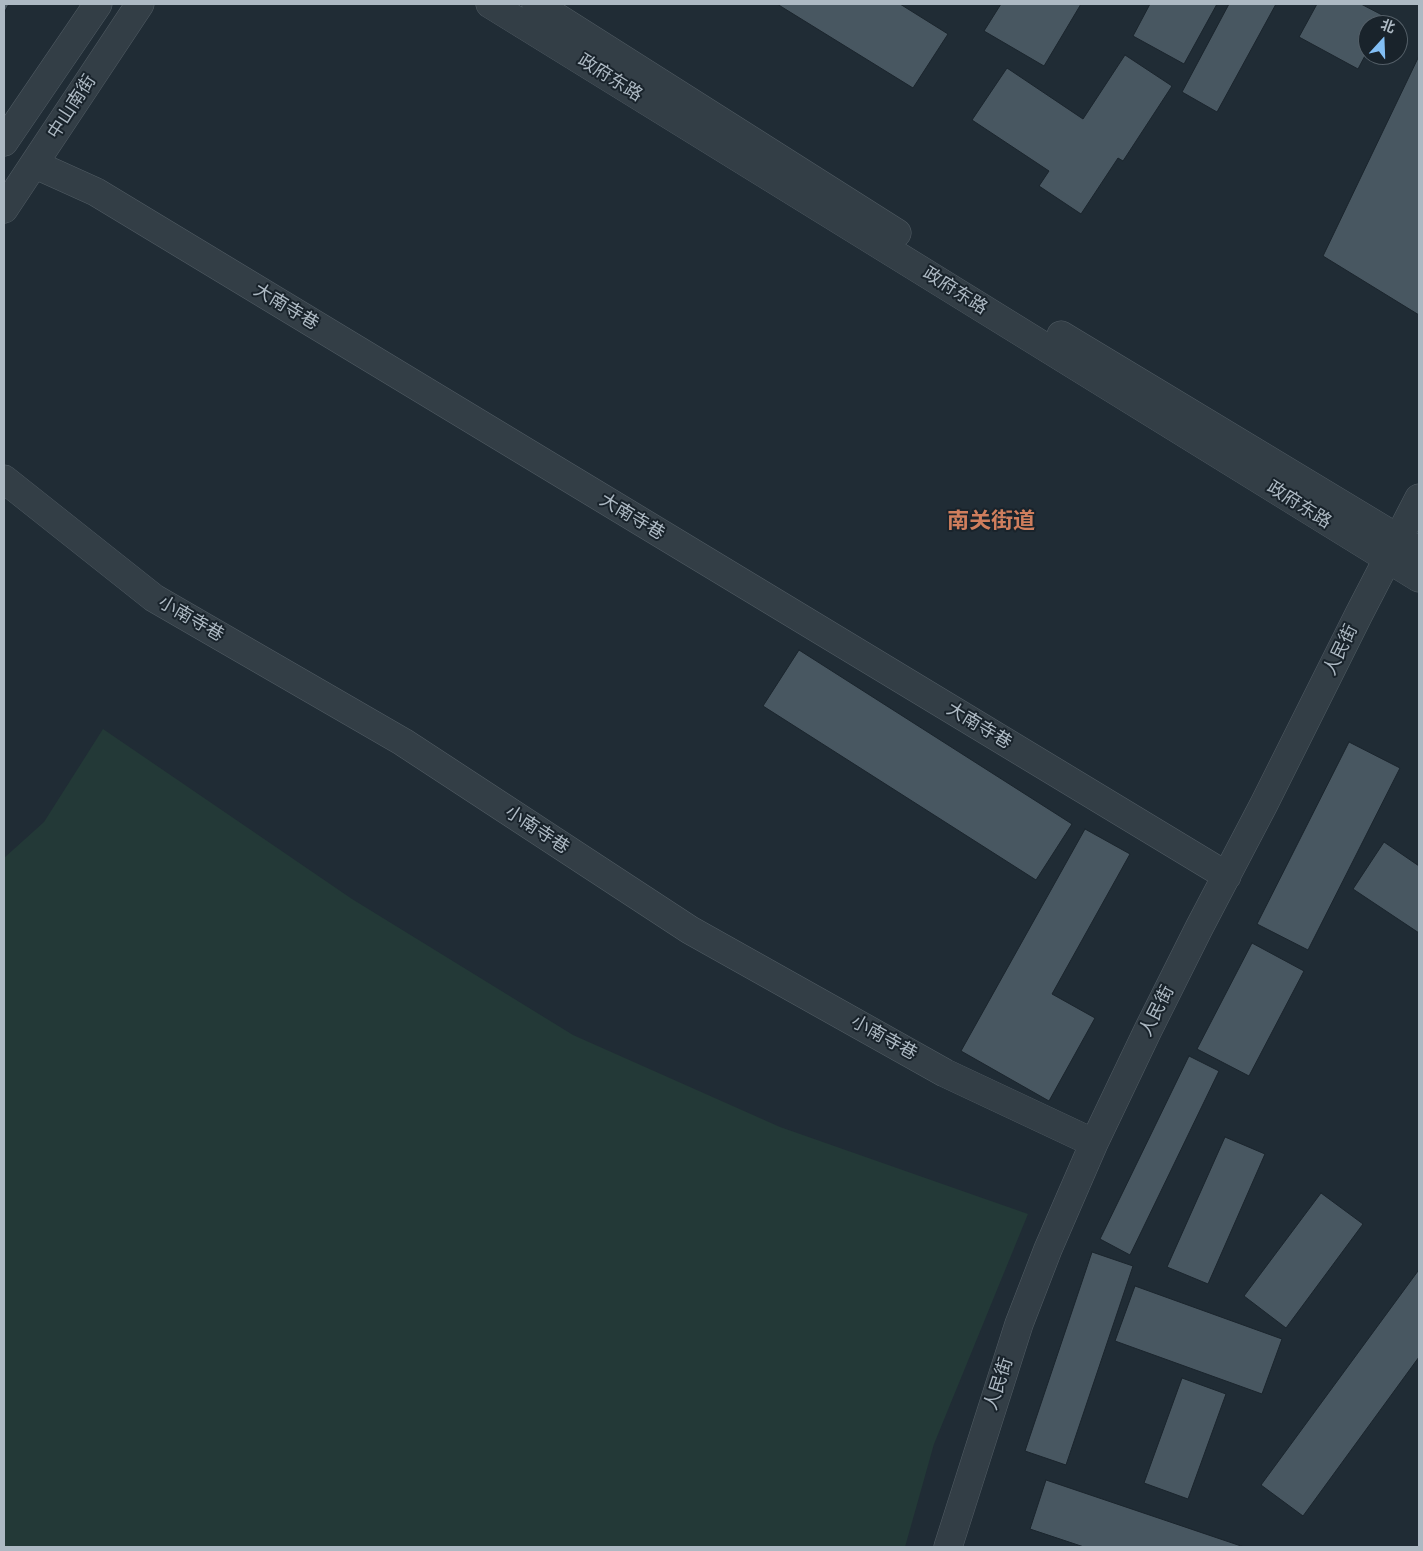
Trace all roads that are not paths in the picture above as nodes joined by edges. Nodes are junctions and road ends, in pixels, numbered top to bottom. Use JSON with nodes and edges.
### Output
{"nodes":[{"id":1,"x":98,"y":4,"type":"edge"},
{"id":2,"x":140,"y":4,"type":"edge"},
{"id":3,"x":490,"y":4,"type":"edge"},
{"id":4,"x":536,"y":4,"type":"edge"},
{"id":5,"x":4,"y":142,"type":"edge"},
{"id":6,"x":34,"y":164,"type":"junction"},
{"id":7,"x":4,"y":209,"type":"edge"},
{"id":8,"x":4,"y":479,"type":"edge"},
{"id":9,"x":1419,"y":498,"type":"edge"},
{"id":10,"x":1402,"y":550,"type":"edge"},
{"id":11,"x":1419,"y":578,"type":"edge"},
{"id":12,"x":1227,"y":876,"type":"junction"},
{"id":13,"x":1094,"y":1143,"type":"junction"},
{"id":14,"x":948,"y":1547,"type":"edge"}],
"edges":[{"from":1,"to":5,"type":"street","name":"中山南街"},
{"from":2,"to":6,"type":"street","name":"中山南街"},
{"from":3,"to":10,"type":"street","name":"政府东路"},
{"from":4,"to":10,"type":"street","name":"政府东路"},
{"from":6,"to":7,"type":"street","name":"中山南街"},
{"from":6,"to":12,"type":"street","name":"大南寺巷"},
{"from":8,"to":13,"type":"street","name":"小南寺巷"},
{"from":9,"to":10,"type":"street","name":"人民街"},
{"from":10,"to":11,"type":"street","name":"政府东路"},
{"from":10,"to":12,"type":"street","name":"人民街"},
{"from":12,"to":13,"type":"street","name":"人民街"},
{"from":13,"to":14,"type":"street","name":"人民街"}]}
